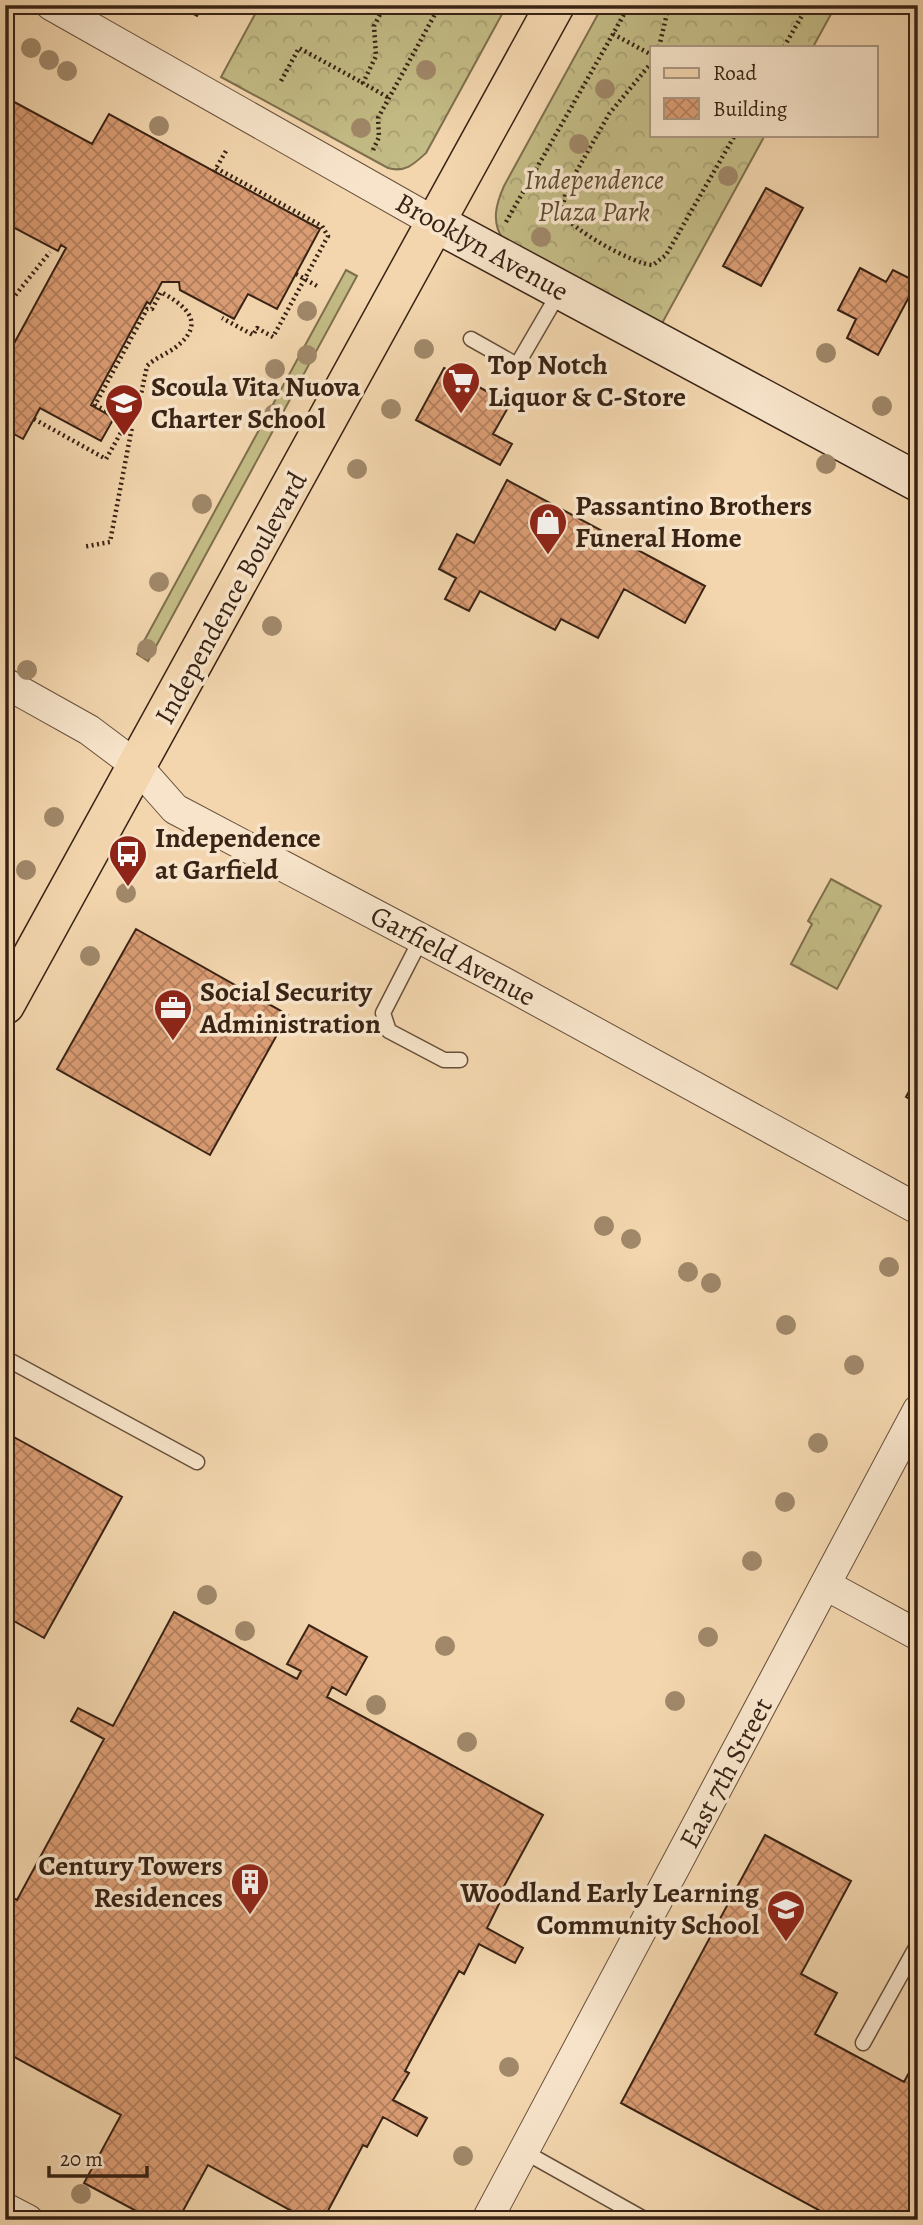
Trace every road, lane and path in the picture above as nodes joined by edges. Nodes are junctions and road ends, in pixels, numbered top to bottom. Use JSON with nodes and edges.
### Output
{"nodes":[{"id":1,"x":51,"y":5,"type":"edge"},
{"id":2,"x":385,"y":5,"type":"edge"},
{"id":3,"x":440,"y":5,"type":"edge"},
{"id":4,"x":555,"y":5,"type":"edge"},
{"id":5,"x":629,"y":5,"type":"edge"},
{"id":6,"x":669,"y":5,"type":"edge"},
{"id":7,"x":808,"y":5,"type":"edge"},
{"id":8,"x":613,"y":34,"type":"junction"},
{"id":9,"x":659,"y":46,"type":"edge"},
{"id":10,"x":785,"y":46,"type":"edge"},
{"id":11,"x":650,"y":54,"type":"edge"},
{"id":12,"x":650,"y":64,"type":"edge"},
{"id":13,"x":281,"y":81,"type":"dead end"},
{"id":14,"x":363,"y":83,"type":"junction"},
{"id":15,"x":389,"y":98,"type":"junction"},
{"id":16,"x":734,"y":136,"type":"edge"},
{"id":17,"x":226,"y":150,"type":"dead end"},
{"id":18,"x":373,"y":150,"type":"dead end"},
{"id":19,"x":436,"y":223,"type":"junction"},
{"id":20,"x":505,"y":225,"type":"dead end"},
{"id":21,"x":50,"y":252,"type":"dead end"},
{"id":22,"x":296,"y":274,"type":"dead end"},
{"id":23,"x":305,"y":279,"type":"junction"},
{"id":24,"x":317,"y":285,"type":"dead end"},
{"id":25,"x":560,"y":290,"type":"junction"},
{"id":26,"x":5,"y":308,"type":"edge"},
{"id":27,"x":222,"y":318,"type":"dead end"},
{"id":28,"x":471,"y":339,"type":"dead end"},
{"id":29,"x":33,"y":419,"type":"dead end"},
{"id":30,"x":127,"y":422,"type":"junction"},
{"id":31,"x":918,"y":482,"type":"edge"},
{"id":32,"x":83,"y":547,"type":"dead end"},
{"id":33,"x":5,"y":683,"type":"edge"},
{"id":34,"x":137,"y":766,"type":"junction"},
{"id":35,"x":421,"y":939,"type":"junction"},
{"id":36,"x":5,"y":1005,"type":"edge"},
{"id":37,"x":460,"y":1060,"type":"dead end"},
{"id":38,"x":918,"y":1209,"type":"edge"},
{"id":39,"x":5,"y":1359,"type":"edge"},
{"id":40,"x":918,"y":1410,"type":"edge"},
{"id":41,"x":197,"y":1462,"type":"dead end"},
{"id":42,"x":826,"y":1585,"type":"junction"},
{"id":43,"x":918,"y":1635,"type":"edge"},
{"id":44,"x":918,"y":1944,"type":"edge"},
{"id":45,"x":863,"y":2043,"type":"dead end"},
{"id":46,"x":523,"y":2151,"type":"junction"},
{"id":47,"x":5,"y":2208,"type":"edge"},
{"id":48,"x":27,"y":2220,"type":"edge"},
{"id":49,"x":487,"y":2220,"type":"edge"},
{"id":50,"x":646,"y":2220,"type":"edge"}],
"edges":[{"from":1,"to":19,"type":"street","name":"Brooklyn Avenue"},
{"from":2,"to":14,"type":"path"},
{"from":3,"to":15,"type":"path"},
{"from":4,"to":19,"type":"main road","name":"Independence Boulevard"},
{"from":5,"to":8,"type":"path"},
{"from":6,"to":9,"type":"path"},
{"from":7,"to":10,"type":"path"},
{"from":8,"to":11,"type":"path"},
{"from":8,"to":20,"type":"path"},
{"from":12,"to":16,"type":"path"},
{"from":13,"to":14,"type":"path"},
{"from":14,"to":15,"type":"path"},
{"from":15,"to":18,"type":"path"},
{"from":17,"to":23,"type":"path"},
{"from":19,"to":25,"type":"street","name":"Brooklyn Avenue"},
{"from":19,"to":34,"type":"main road","name":"Independence Boulevard"},
{"from":21,"to":26,"type":"path"},
{"from":22,"to":23,"type":"path"},
{"from":23,"to":24,"type":"path"},
{"from":23,"to":27,"type":"path"},
{"from":25,"to":28,"type":"lane"},
{"from":25,"to":31,"type":"street","name":"Brooklyn Avenue"},
{"from":29,"to":30,"type":"path"},
{"from":30,"to":30,"type":"path"},
{"from":30,"to":32,"type":"path"},
{"from":33,"to":34,"type":"street","name":"Garfield Avenue"},
{"from":34,"to":35,"type":"street","name":"Garfield Avenue"},
{"from":34,"to":36,"type":"main road","name":"Independence Boulevard"},
{"from":35,"to":37,"type":"lane"},
{"from":35,"to":38,"type":"street","name":"Garfield Avenue"},
{"from":39,"to":41,"type":"lane"},
{"from":40,"to":42,"type":"street"},
{"from":42,"to":43,"type":"street"},
{"from":42,"to":46,"type":"street","name":"East 7th Street"},
{"from":44,"to":45,"type":"lane"},
{"from":46,"to":49,"type":"street","name":"East 7th Street"},
{"from":46,"to":50,"type":"lane"},
{"from":47,"to":48,"type":"street"}]}
